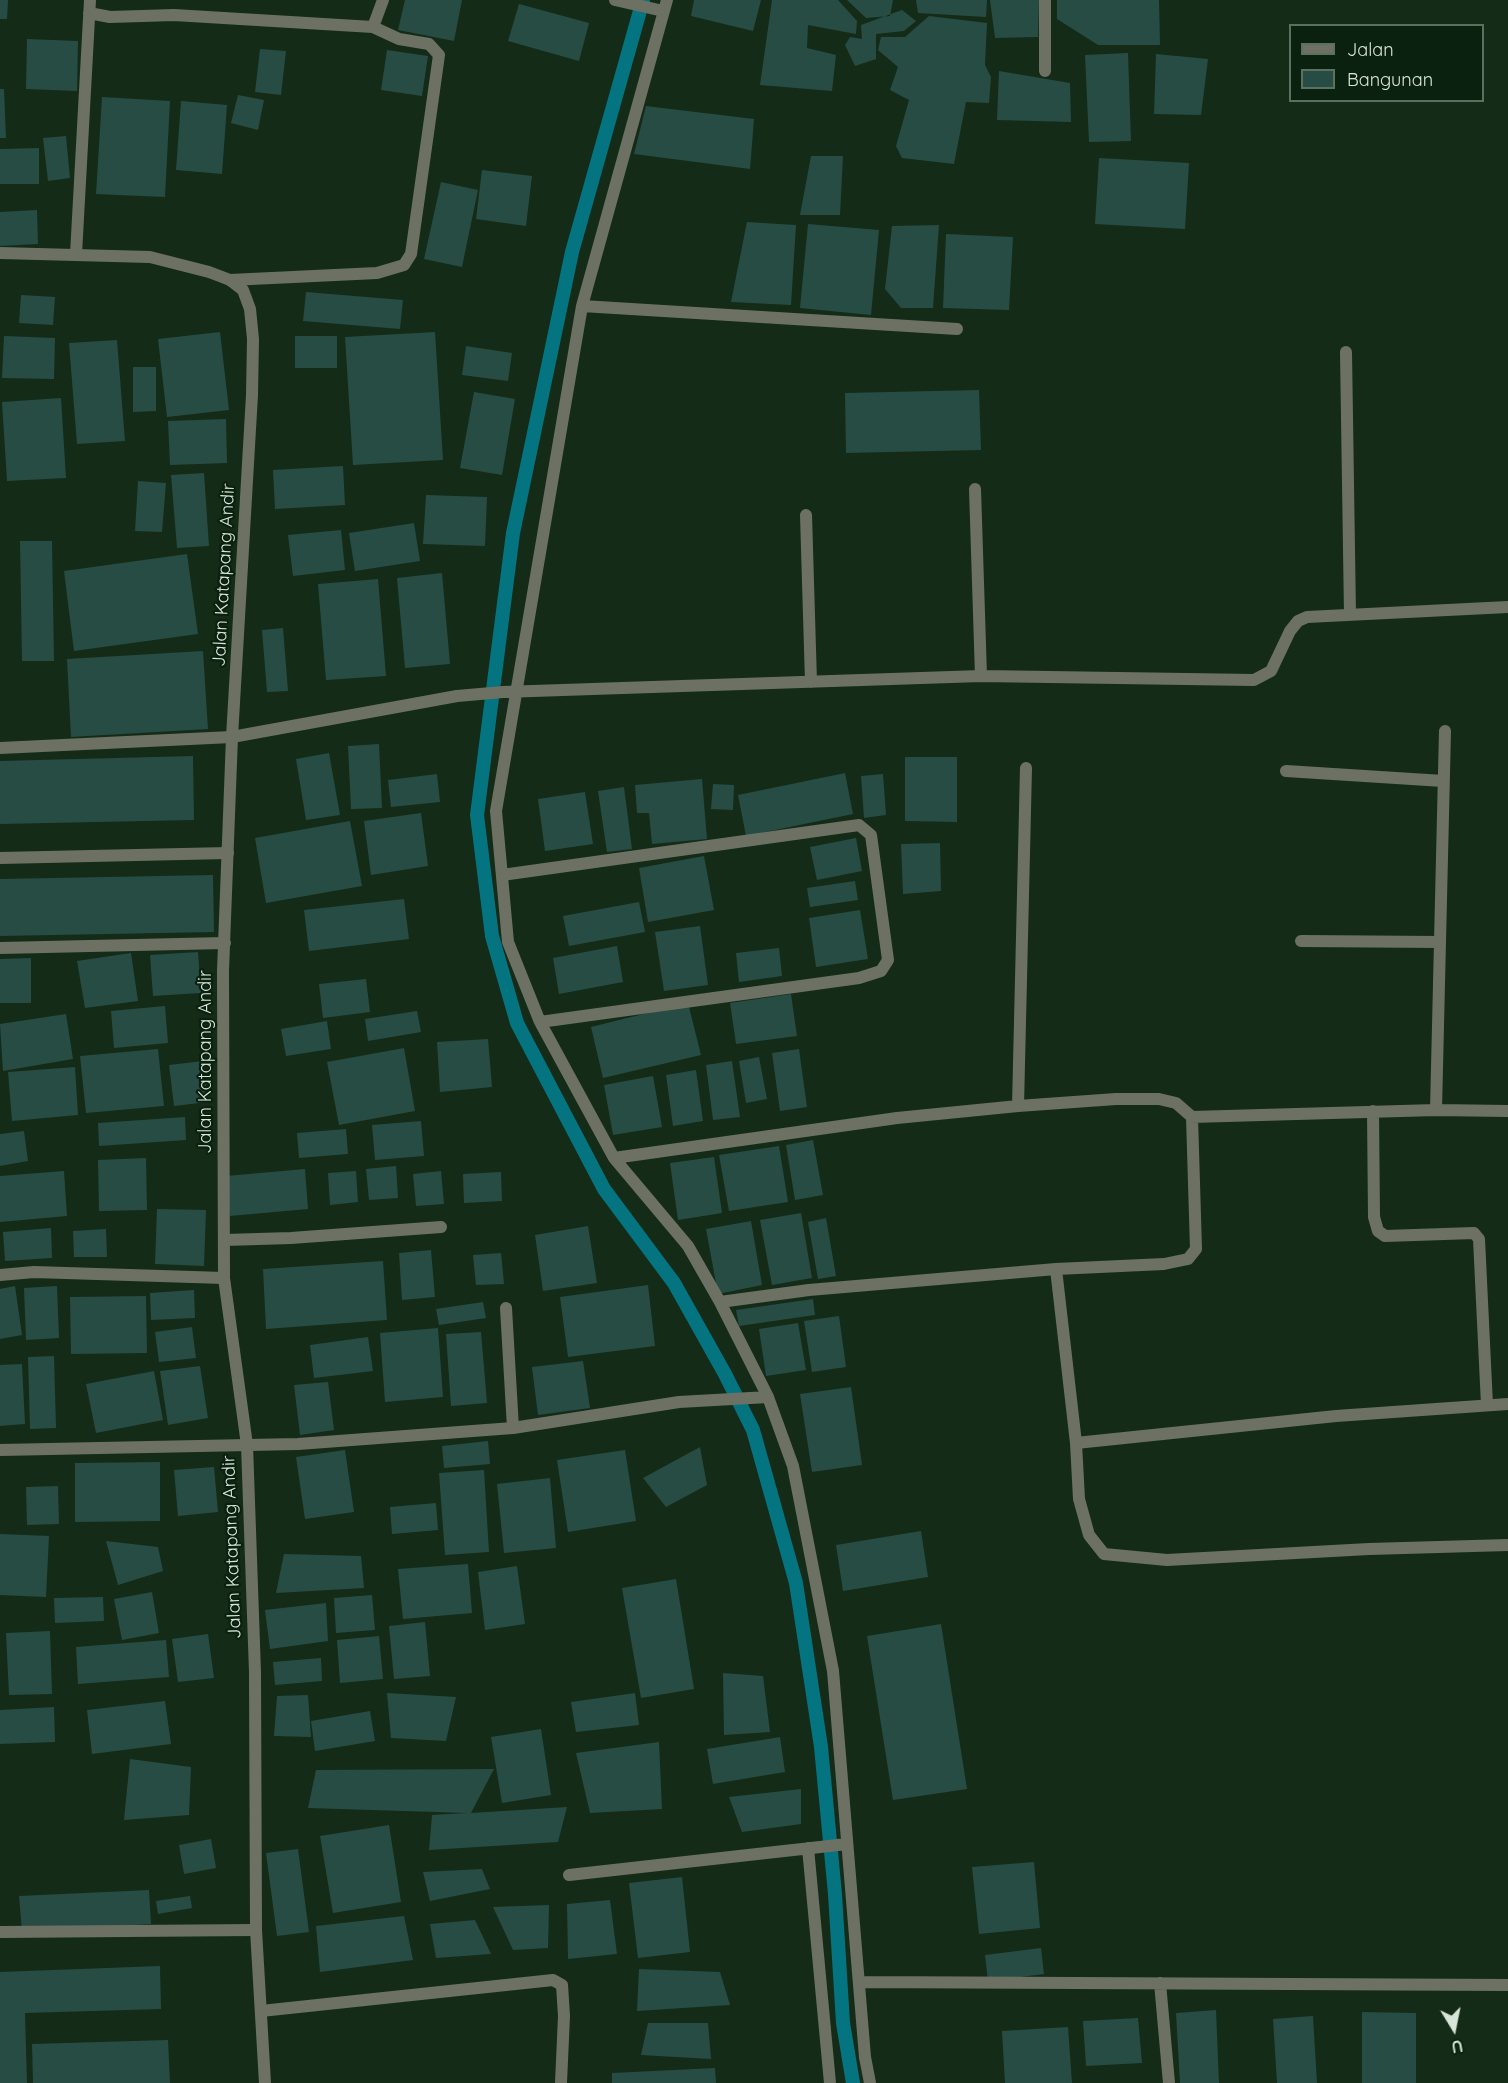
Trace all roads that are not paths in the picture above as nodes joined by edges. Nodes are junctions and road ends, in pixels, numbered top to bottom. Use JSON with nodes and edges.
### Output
{"nodes":[{"id":1,"x":383,"y":0,"type":"edge"},
{"id":2,"x":1046,"y":0,"type":"edge"},
{"id":3,"x":621,"y":1,"type":"edge"},
{"id":4,"x":665,"y":5,"type":"edge"},
{"id":5,"x":89,"y":6,"type":"edge"},
{"id":6,"x":373,"y":27,"type":"junction"},
{"id":7,"x":1045,"y":71,"type":"dead end"},
{"id":8,"x":0,"y":253,"type":"edge"},
{"id":9,"x":76,"y":254,"type":"junction"},
{"id":10,"x":230,"y":280,"type":"junction"},
{"id":11,"x":582,"y":306,"type":"junction"},
{"id":12,"x":957,"y":329,"type":"dead end"},
{"id":13,"x":1346,"y":351,"type":"dead end"},
{"id":14,"x":975,"y":489,"type":"dead end"},
{"id":15,"x":806,"y":515,"type":"dead end"},
{"id":16,"x":1508,"y":607,"type":"edge"},
{"id":17,"x":1350,"y":615,"type":"junction"},
{"id":18,"x":981,"y":676,"type":"junction"},
{"id":19,"x":811,"y":682,"type":"junction"},
{"id":20,"x":518,"y":692,"type":"junction"},
{"id":21,"x":1444,"y":731,"type":"dead end"},
{"id":22,"x":232,"y":737,"type":"junction"},
{"id":23,"x":0,"y":748,"type":"edge"},
{"id":24,"x":1026,"y":768,"type":"dead end"},
{"id":25,"x":1286,"y":771,"type":"dead end"},
{"id":26,"x":1443,"y":781,"type":"junction"},
{"id":27,"x":228,"y":853,"type":"junction"},
{"id":28,"x":0,"y":858,"type":"edge"},
{"id":29,"x":502,"y":875,"type":"junction"},
{"id":30,"x":1301,"y":941,"type":"dead end"},
{"id":31,"x":1440,"y":942,"type":"junction"},
{"id":32,"x":225,"y":943,"type":"junction"},
{"id":33,"x":0,"y":948,"type":"edge"},
{"id":34,"x":540,"y":1022,"type":"junction"},
{"id":35,"x":1018,"y":1106,"type":"junction"},
{"id":36,"x":1437,"y":1110,"type":"junction"},
{"id":37,"x":1373,"y":1111,"type":"junction"},
{"id":38,"x":1508,"y":1111,"type":"edge"},
{"id":39,"x":1192,"y":1117,"type":"junction"},
{"id":40,"x":614,"y":1158,"type":"junction"},
{"id":41,"x":441,"y":1227,"type":"dead end"},
{"id":42,"x":225,"y":1240,"type":"junction"},
{"id":43,"x":1056,"y":1269,"type":"junction"},
{"id":44,"x":0,"y":1275,"type":"edge"},
{"id":45,"x":224,"y":1278,"type":"junction"},
{"id":46,"x":720,"y":1302,"type":"junction"},
{"id":47,"x":506,"y":1308,"type":"dead end"},
{"id":48,"x":763,"y":1398,"type":"junction"},
{"id":49,"x":1508,"y":1404,"type":"edge"},
{"id":50,"x":1487,"y":1405,"type":"junction"},
{"id":51,"x":513,"y":1428,"type":"junction"},
{"id":52,"x":1076,"y":1443,"type":"junction"},
{"id":53,"x":247,"y":1445,"type":"junction"},
{"id":54,"x":0,"y":1450,"type":"edge"},
{"id":55,"x":1508,"y":1545,"type":"edge"},
{"id":56,"x":843,"y":1845,"type":"junction"},
{"id":57,"x":808,"y":1848,"type":"junction"},
{"id":58,"x":569,"y":1875,"type":"dead end"},
{"id":59,"x":256,"y":1930,"type":"junction"},
{"id":60,"x":0,"y":1932,"type":"edge"},
{"id":61,"x":859,"y":1982,"type":"junction"},
{"id":62,"x":1160,"y":1983,"type":"junction"},
{"id":63,"x":1508,"y":1985,"type":"edge"},
{"id":64,"x":261,"y":2011,"type":"junction"},
{"id":65,"x":265,"y":2083,"type":"edge"},
{"id":66,"x":561,"y":2083,"type":"edge"},
{"id":67,"x":830,"y":2083,"type":"edge"},
{"id":68,"x":870,"y":2083,"type":"edge"},
{"id":69,"x":1169,"y":2083,"type":"edge"}],
"edges":[{"from":1,"to":6,"type":"street"},
{"from":2,"to":7,"type":"street"},
{"from":3,"to":4,"type":"street"},
{"from":4,"to":11,"type":"street"},
{"from":5,"to":6,"type":"street"},
{"from":5,"to":9,"type":"street"},
{"from":6,"to":10,"type":"street"},
{"from":8,"to":9,"type":"street"},
{"from":9,"to":10,"type":"street"},
{"from":10,"to":22,"type":"street","name":"Jalan Katapang Andir"},
{"from":11,"to":12,"type":"street"},
{"from":11,"to":20,"type":"street"},
{"from":13,"to":17,"type":"street"},
{"from":14,"to":18,"type":"street"},
{"from":15,"to":19,"type":"street"},
{"from":16,"to":17,"type":"street"},
{"from":17,"to":18,"type":"street"},
{"from":18,"to":19,"type":"street"},
{"from":19,"to":20,"type":"street"},
{"from":20,"to":22,"type":"street"},
{"from":20,"to":29,"type":"street"},
{"from":21,"to":26,"type":"street"},
{"from":22,"to":23,"type":"street"},
{"from":22,"to":27,"type":"street","name":"Jalan Katapang Andir"},
{"from":24,"to":35,"type":"street"},
{"from":25,"to":26,"type":"street"},
{"from":26,"to":31,"type":"street"},
{"from":27,"to":28,"type":"street"},
{"from":27,"to":32,"type":"street","name":"Jalan Katapang Andir"},
{"from":29,"to":34,"type":"street"},
{"from":29,"to":34,"type":"street"},
{"from":30,"to":31,"type":"street"},
{"from":31,"to":36,"type":"street"},
{"from":32,"to":33,"type":"street"},
{"from":32,"to":42,"type":"street","name":"Jalan Katapang Andir"},
{"from":34,"to":40,"type":"street"},
{"from":35,"to":39,"type":"street"},
{"from":35,"to":40,"type":"street"},
{"from":36,"to":37,"type":"street"},
{"from":36,"to":38,"type":"street"},
{"from":37,"to":39,"type":"street"},
{"from":37,"to":50,"type":"street"},
{"from":39,"to":43,"type":"street"},
{"from":40,"to":46,"type":"street"},
{"from":41,"to":42,"type":"street"},
{"from":42,"to":45,"type":"street","name":"Jalan Katapang Andir"},
{"from":43,"to":46,"type":"street"},
{"from":43,"to":52,"type":"street"},
{"from":44,"to":45,"type":"street"},
{"from":45,"to":53,"type":"street","name":"Jalan Katapang Andir"},
{"from":46,"to":48,"type":"street"},
{"from":47,"to":51,"type":"street"},
{"from":48,"to":51,"type":"street"},
{"from":48,"to":56,"type":"street"},
{"from":49,"to":50,"type":"street"},
{"from":50,"to":52,"type":"street"},
{"from":51,"to":53,"type":"street"},
{"from":52,"to":55,"type":"street"},
{"from":53,"to":54,"type":"street"},
{"from":53,"to":59,"type":"street","name":"Jalan Katapang Andir"},
{"from":56,"to":57,"type":"street"},
{"from":56,"to":61,"type":"street"},
{"from":57,"to":58,"type":"street"},
{"from":57,"to":67,"type":"street"},
{"from":59,"to":60,"type":"street"},
{"from":59,"to":64,"type":"street","name":"Jalan Katapang Andir"},
{"from":61,"to":62,"type":"street"},
{"from":61,"to":68,"type":"street"},
{"from":62,"to":63,"type":"street"},
{"from":62,"to":69,"type":"street"},
{"from":64,"to":65,"type":"street","name":"Jalan Katapang Andir"},
{"from":64,"to":66,"type":"street"}]}
